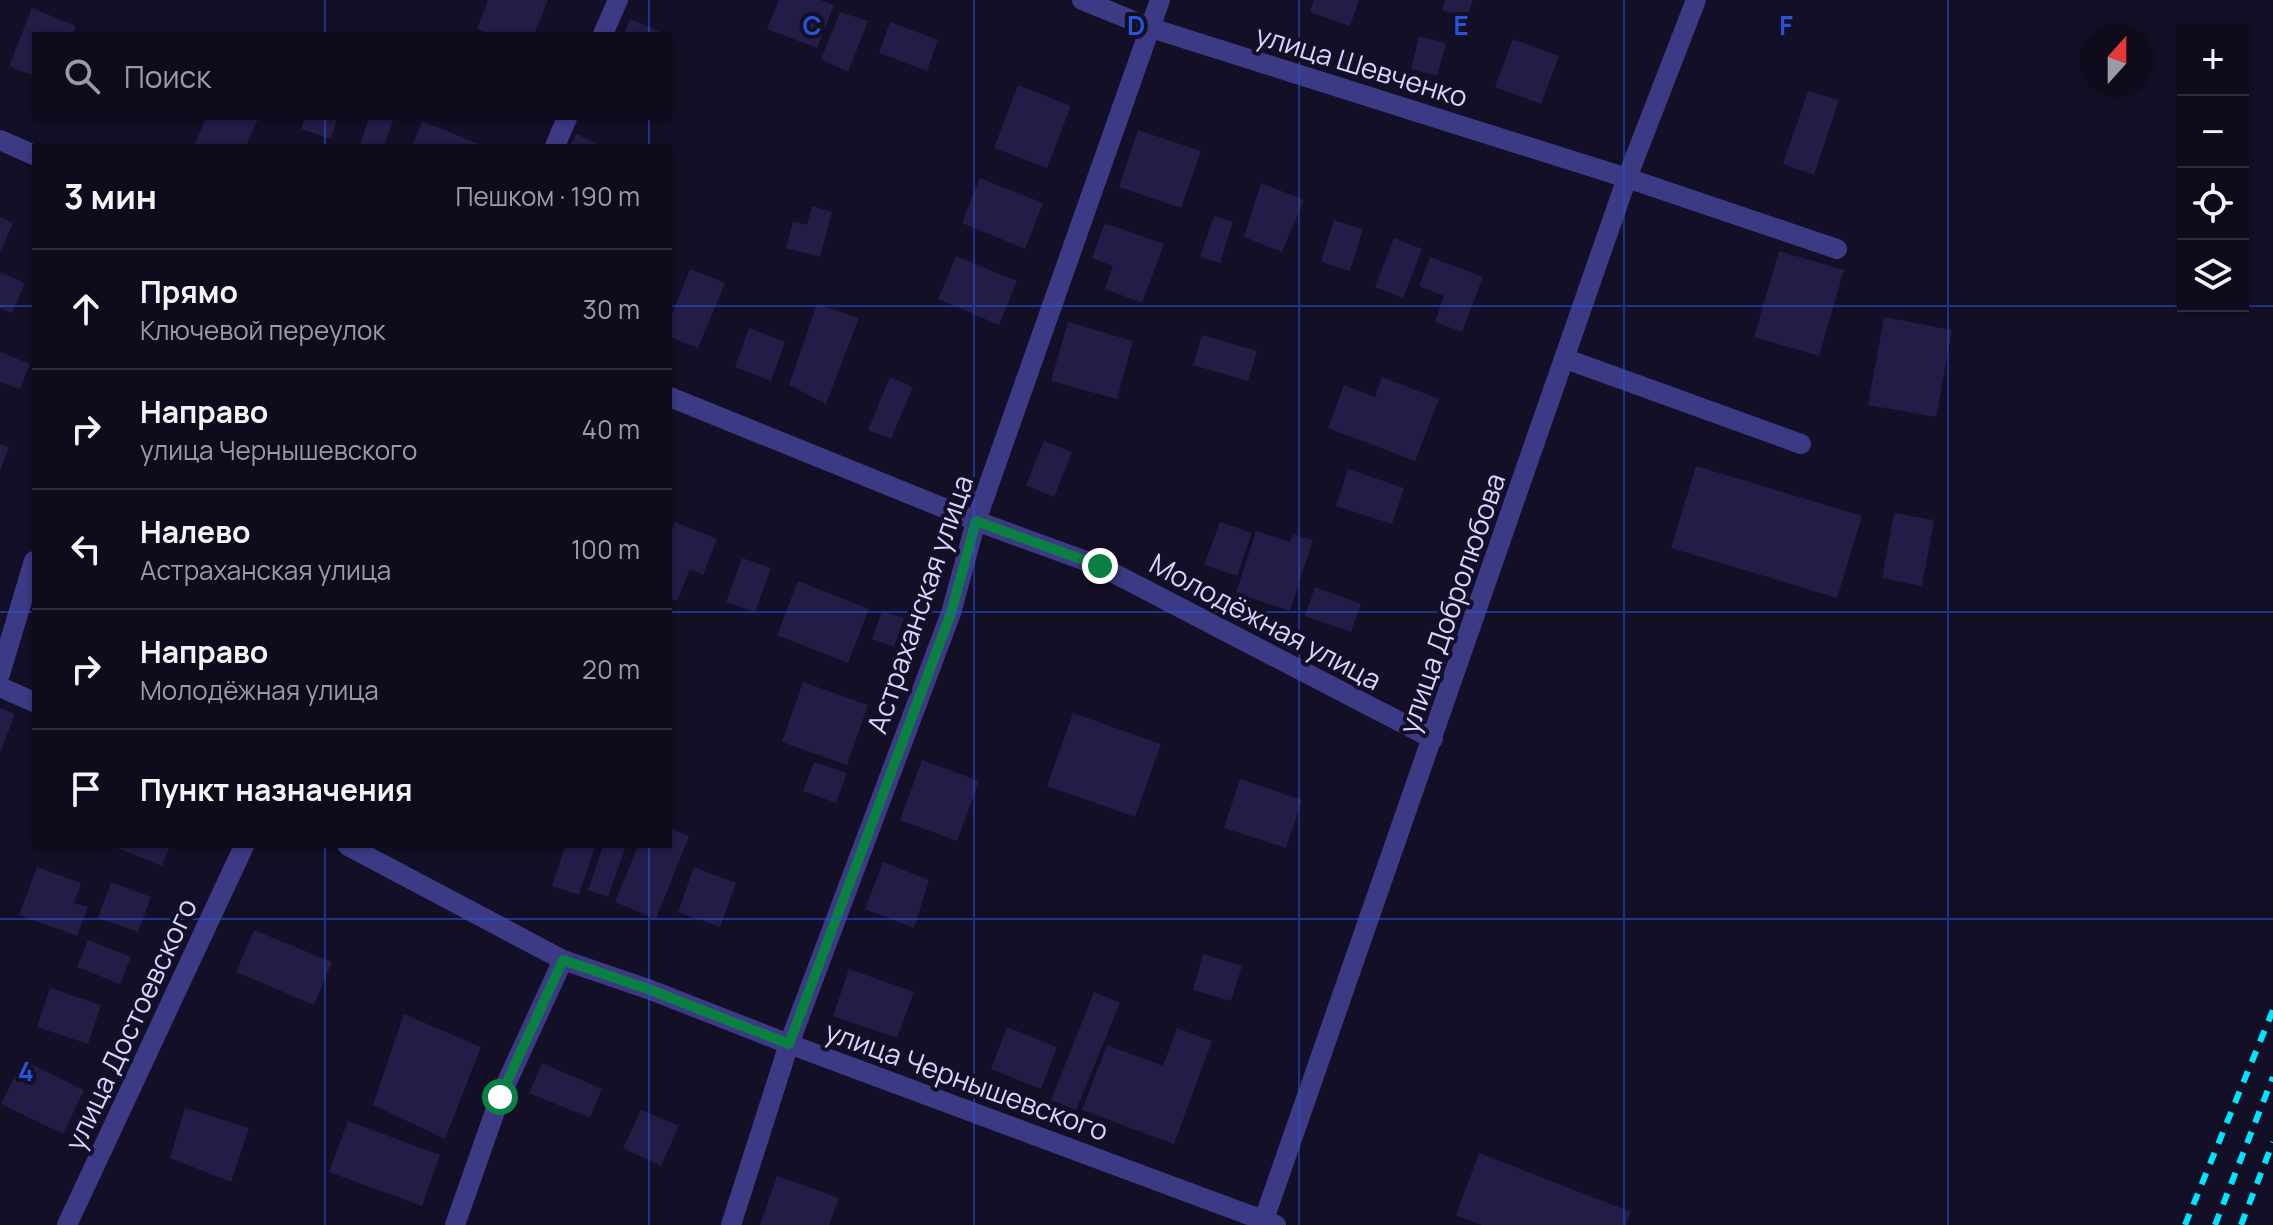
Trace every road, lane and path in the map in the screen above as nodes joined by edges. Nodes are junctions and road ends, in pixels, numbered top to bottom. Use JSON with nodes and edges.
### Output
{"nodes":[{"id":1,"x":618,"y":0,"type":"edge"},
{"id":2,"x":1082,"y":0,"type":"edge"},
{"id":3,"x":1160,"y":0,"type":"edge"},
{"id":4,"x":1696,"y":0,"type":"edge"},
{"id":5,"x":1151,"y":28,"type":"junction"},
{"id":6,"x":604,"y":32,"type":"edge"},
{"id":7,"x":566,"y":120,"type":"edge"},
{"id":8,"x":0,"y":140,"type":"edge"},
{"id":9,"x":556,"y":144,"type":"edge"},
{"id":10,"x":32,"y":154,"type":"edge"},
{"id":11,"x":1627,"y":178,"type":"junction"},
{"id":12,"x":1837,"y":249,"type":"dead end"},
{"id":13,"x":1566,"y":359,"type":"junction"},
{"id":14,"x":672,"y":398,"type":"edge"},
{"id":15,"x":1801,"y":444,"type":"dead end"},
{"id":16,"x":976,"y":521,"type":"junction"},
{"id":17,"x":32,"y":568,"type":"edge"},
{"id":18,"x":0,"y":674,"type":"edge"},
{"id":19,"x":0,"y":687,"type":"edge"},
{"id":20,"x":32,"y":701,"type":"edge"},
{"id":21,"x":1433,"y":739,"type":"junction"},
{"id":22,"x":243,"y":848,"type":"edge"},
{"id":23,"x":352,"y":848,"type":"edge"},
{"id":24,"x":563,"y":960,"type":"junction"},
{"id":25,"x":789,"y":1044,"type":"junction"},
{"id":26,"x":1267,"y":1224,"type":"edge"},
{"id":27,"x":67,"y":1225,"type":"edge"},
{"id":28,"x":455,"y":1225,"type":"edge"},
{"id":29,"x":731,"y":1225,"type":"edge"}],
"edges":[{"from":1,"to":6,"type":"street"},
{"from":2,"to":5,"type":"street","name":"улица Шевченко"},
{"from":3,"to":5,"type":"street","name":"Астраханская улица"},
{"from":4,"to":11,"type":"street","name":"улица Добролюбова"},
{"from":5,"to":11,"type":"street","name":"улица Шевченко"},
{"from":5,"to":16,"type":"street","name":"Астраханская улица"},
{"from":7,"to":9,"type":"street"},
{"from":8,"to":10,"type":"street"},
{"from":11,"to":12,"type":"street","name":"улица Шевченко"},
{"from":11,"to":13,"type":"street","name":"улица Добролюбова"},
{"from":13,"to":15,"type":"street"},
{"from":13,"to":21,"type":"street","name":"улица Добролюбова"},
{"from":14,"to":16,"type":"street","name":"Молодёжная улица"},
{"from":16,"to":21,"type":"street","name":"Молодёжная улица"},
{"from":16,"to":25,"type":"street","name":"Астраханская улица"},
{"from":17,"to":18,"type":"street"},
{"from":19,"to":20,"type":"street"},
{"from":21,"to":26,"type":"street","name":"улица Добролюбова"},
{"from":22,"to":27,"type":"street","name":"улица Достоевского"},
{"from":23,"to":24,"type":"street","name":"улица Чернышевского"},
{"from":24,"to":25,"type":"street","name":"улица Чернышевского"},
{"from":24,"to":28,"type":"street"},
{"from":25,"to":26,"type":"street","name":"улица Чернышевского"},
{"from":25,"to":29,"type":"street","name":"Астраханская улица"}]}
